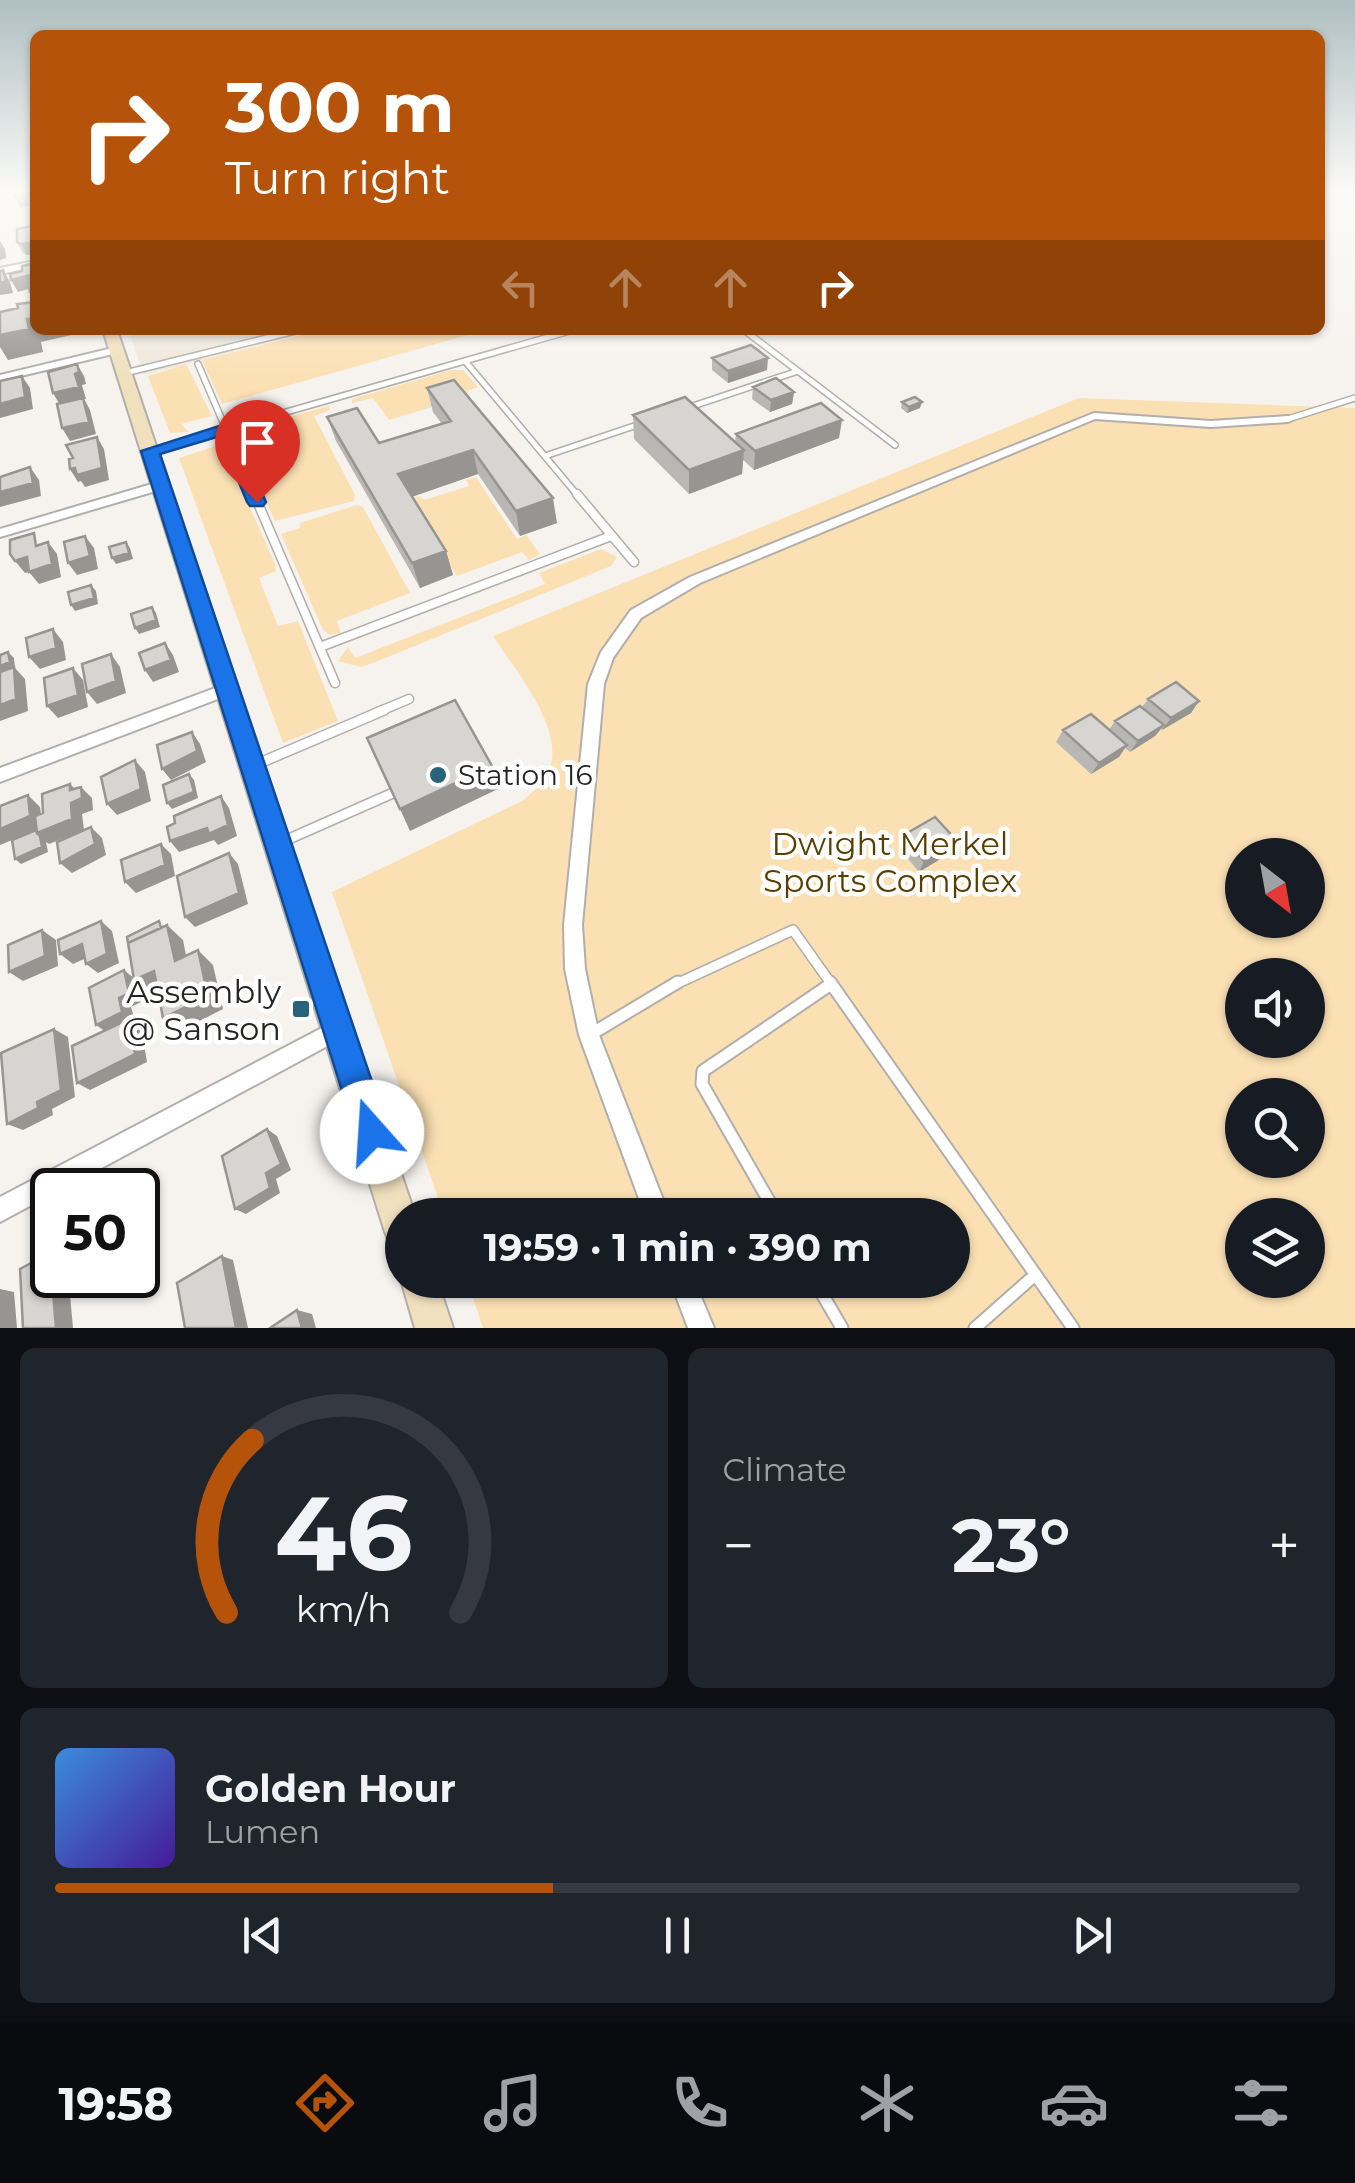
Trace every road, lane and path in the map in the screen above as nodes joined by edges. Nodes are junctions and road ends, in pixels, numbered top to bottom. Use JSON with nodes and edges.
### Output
{"nodes":[{"id":1,"x":30,"y":265,"type":"edge"},
{"id":2,"x":0,"y":271,"type":"edge"},
{"id":3,"x":256,"y":335,"type":"edge"},
{"id":4,"x":556,"y":335,"type":"edge"},
{"id":5,"x":751,"y":335,"type":"edge"},
{"id":6,"x":117,"y":351,"type":"edge"},
{"id":7,"x":465,"y":361,"type":"junction"},
{"id":8,"x":198,"y":364,"type":"dead end"},
{"id":9,"x":798,"y":371,"type":"junction"},
{"id":10,"x":0,"y":378,"type":"edge"},
{"id":11,"x":1355,"y":398,"type":"edge"},
{"id":12,"x":672,"y":414,"type":"edge"},
{"id":13,"x":1288,"y":419,"type":"joint"},
{"id":14,"x":654,"y":420,"type":"edge"},
{"id":15,"x":225,"y":429,"type":"junction"},
{"id":16,"x":895,"y":445,"type":"dead end"},
{"id":17,"x":150,"y":451,"type":"junction"},
{"id":18,"x":545,"y":456,"type":"junction"},
{"id":19,"x":162,"y":485,"type":"junction"},
{"id":20,"x":0,"y":533,"type":"edge"},
{"id":21,"x":612,"y":536,"type":"junction"},
{"id":22,"x":634,"y":562,"type":"dead end"},
{"id":23,"x":320,"y":647,"type":"junction"},
{"id":24,"x":336,"y":682,"type":"dead end"},
{"id":25,"x":226,"y":690,"type":"junction"},
{"id":26,"x":409,"y":699,"type":"dead end"},
{"id":27,"x":251,"y":767,"type":"junction"},
{"id":28,"x":0,"y":776,"type":"edge"},
{"id":29,"x":392,"y":793,"type":"edge"},
{"id":30,"x":277,"y":844,"type":"junction"},
{"id":31,"x":830,"y":984,"type":"junction"},
{"id":32,"x":337,"y":1030,"type":"junction"},
{"id":33,"x":589,"y":1036,"type":"junction"},
{"id":34,"x":392,"y":1198,"type":"edge"},
{"id":35,"x":650,"y":1198,"type":"edge"},
{"id":36,"x":767,"y":1198,"type":"edge"},
{"id":37,"x":0,"y":1210,"type":"edge"},
{"id":38,"x":1036,"y":1275,"type":"junction"},
{"id":39,"x":425,"y":1298,"type":"edge"},
{"id":40,"x":689,"y":1298,"type":"edge"},
{"id":41,"x":824,"y":1298,"type":"edge"},
{"id":42,"x":434,"y":1328,"type":"edge"},
{"id":43,"x":701,"y":1328,"type":"edge"},
{"id":44,"x":842,"y":1328,"type":"edge"},
{"id":45,"x":975,"y":1328,"type":"edge"},
{"id":46,"x":1073,"y":1328,"type":"edge"}],
"edges":[{"from":1,"to":2,"type":"street"},
{"from":3,"to":6,"type":"lane"},
{"from":4,"to":7,"type":"lane"},
{"from":5,"to":9,"type":"lane"},
{"from":6,"to":10,"type":"street"},
{"from":6,"to":17,"type":"main road"},
{"from":7,"to":15,"type":"lane"},
{"from":7,"to":18,"type":"lane"},
{"from":8,"to":15,"type":"lane"},
{"from":9,"to":12,"type":"lane"},
{"from":9,"to":16,"type":"lane"},
{"from":11,"to":13,"type":"lane"},
{"from":13,"to":33,"type":"street"},
{"from":14,"to":18,"type":"lane"},
{"from":15,"to":17,"type":"lane"},
{"from":15,"to":23,"type":"lane"},
{"from":17,"to":19,"type":"main road"},
{"from":18,"to":21,"type":"lane"},
{"from":19,"to":20,"type":"street"},
{"from":19,"to":25,"type":"main road"},
{"from":21,"to":22,"type":"lane"},
{"from":21,"to":23,"type":"lane"},
{"from":23,"to":24,"type":"lane"},
{"from":25,"to":27,"type":"main road"},
{"from":25,"to":28,"type":"street"},
{"from":26,"to":27,"type":"lane"},
{"from":27,"to":30,"type":"main road"},
{"from":29,"to":30,"type":"lane"},
{"from":30,"to":32,"type":"main road"},
{"from":31,"to":33,"type":"lane"},
{"from":31,"to":36,"type":"lane"},
{"from":31,"to":38,"type":"lane"},
{"from":32,"to":34,"type":"main road"},
{"from":32,"to":37,"type":"street"},
{"from":33,"to":35,"type":"street"},
{"from":38,"to":45,"type":"lane"},
{"from":38,"to":46,"type":"lane"},
{"from":39,"to":42,"type":"main road"},
{"from":40,"to":43,"type":"street"},
{"from":41,"to":44,"type":"lane"}]}
